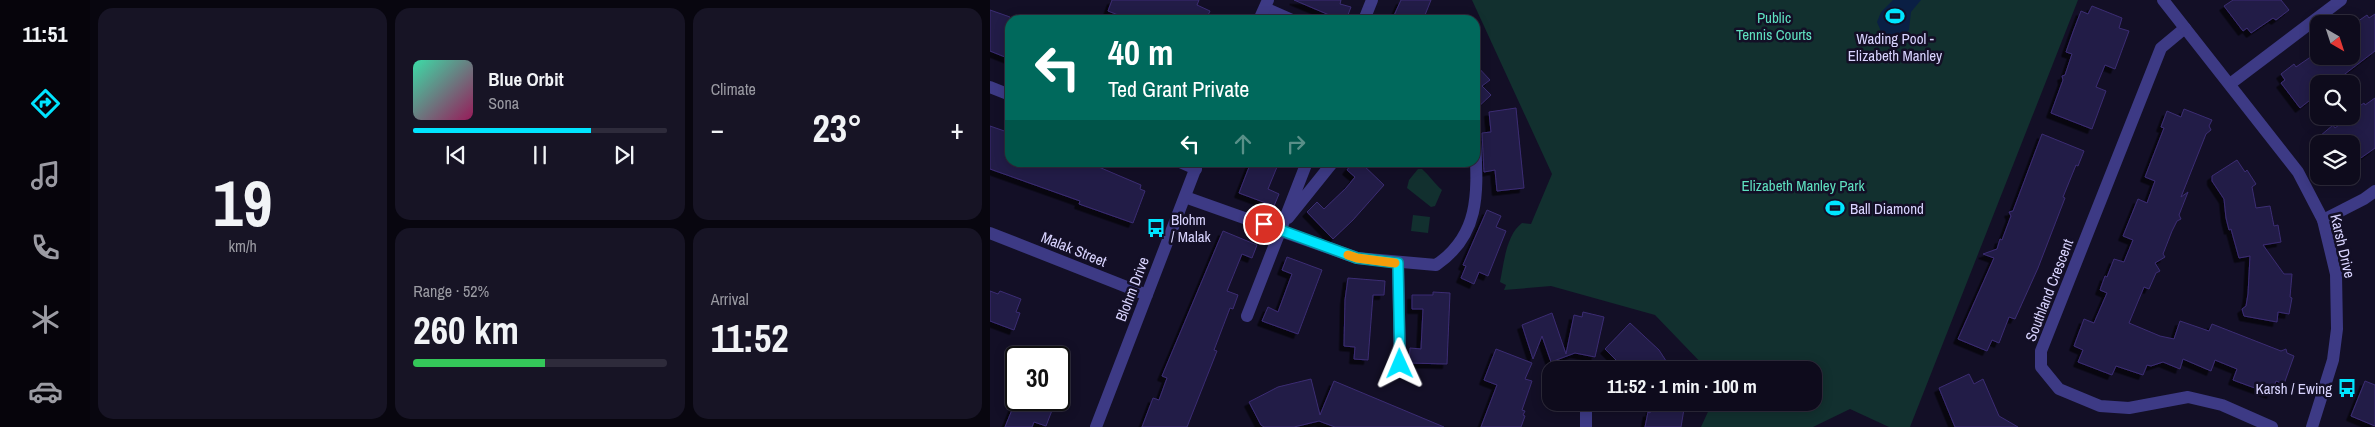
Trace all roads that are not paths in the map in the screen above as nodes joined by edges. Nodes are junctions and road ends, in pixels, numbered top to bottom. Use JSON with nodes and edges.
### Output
{"nodes":[{"id":1,"x":1372,"y":0,"type":"edge"},
{"id":2,"x":2163,"y":0,"type":"edge"},
{"id":3,"x":2341,"y":0,"type":"edge"},
{"id":4,"x":1266,"y":4,"type":"edge"},
{"id":5,"x":1284,"y":15,"type":"edge"},
{"id":6,"x":1366,"y":15,"type":"edge"},
{"id":7,"x":2185,"y":28,"type":"junction"},
{"id":8,"x":2230,"y":84,"type":"junction"},
{"id":9,"x":990,"y":87,"type":"edge"},
{"id":10,"x":1005,"y":93,"type":"edge"},
{"id":11,"x":1197,"y":167,"type":"edge"},
{"id":12,"x":1305,"y":167,"type":"edge"},
{"id":13,"x":1330,"y":167,"type":"edge"},
{"id":14,"x":1476,"y":167,"type":"edge"},
{"id":15,"x":2375,"y":190,"type":"edge"},
{"id":16,"x":1185,"y":197,"type":"junction"},
{"id":17,"x":2323,"y":220,"type":"junction"},
{"id":18,"x":1279,"y":230,"type":"junction"},
{"id":19,"x":990,"y":233,"type":"edge"},
{"id":20,"x":1398,"y":263,"type":"junction"},
{"id":21,"x":1146,"y":295,"type":"junction"},
{"id":22,"x":1247,"y":316,"type":"dead end"},
{"id":23,"x":1400,"y":364,"type":"dead end"},
{"id":24,"x":1586,"y":411,"type":"edge"},
{"id":25,"x":1096,"y":427,"type":"edge"},
{"id":26,"x":1586,"y":427,"type":"edge"},
{"id":27,"x":2272,"y":427,"type":"edge"},
{"id":28,"x":2312,"y":427,"type":"edge"}],
"edges":[{"from":1,"to":6,"type":"street"},
{"from":2,"to":7,"type":"street","name":"Karsh Drive"},
{"from":3,"to":8,"type":"street"},
{"from":4,"to":5,"type":"street"},
{"from":7,"to":8,"type":"street","name":"Karsh Drive"},
{"from":7,"to":27,"type":"street","name":"Southland Crescent"},
{"from":8,"to":17,"type":"street","name":"Karsh Drive"},
{"from":9,"to":10,"type":"street"},
{"from":11,"to":16,"type":"street","name":"Blohm Drive"},
{"from":12,"to":18,"type":"street"},
{"from":13,"to":18,"type":"street"},
{"from":14,"to":20,"type":"street"},
{"from":15,"to":17,"type":"street"},
{"from":16,"to":18,"type":"street"},
{"from":16,"to":21,"type":"street","name":"Blohm Drive"},
{"from":17,"to":28,"type":"street","name":"Karsh Drive"},
{"from":18,"to":20,"type":"street"},
{"from":18,"to":22,"type":"street"},
{"from":19,"to":21,"type":"street","name":"Malak Street"},
{"from":20,"to":23,"type":"street"},
{"from":21,"to":25,"type":"street","name":"Blohm Drive"},
{"from":24,"to":26,"type":"street"}]}
